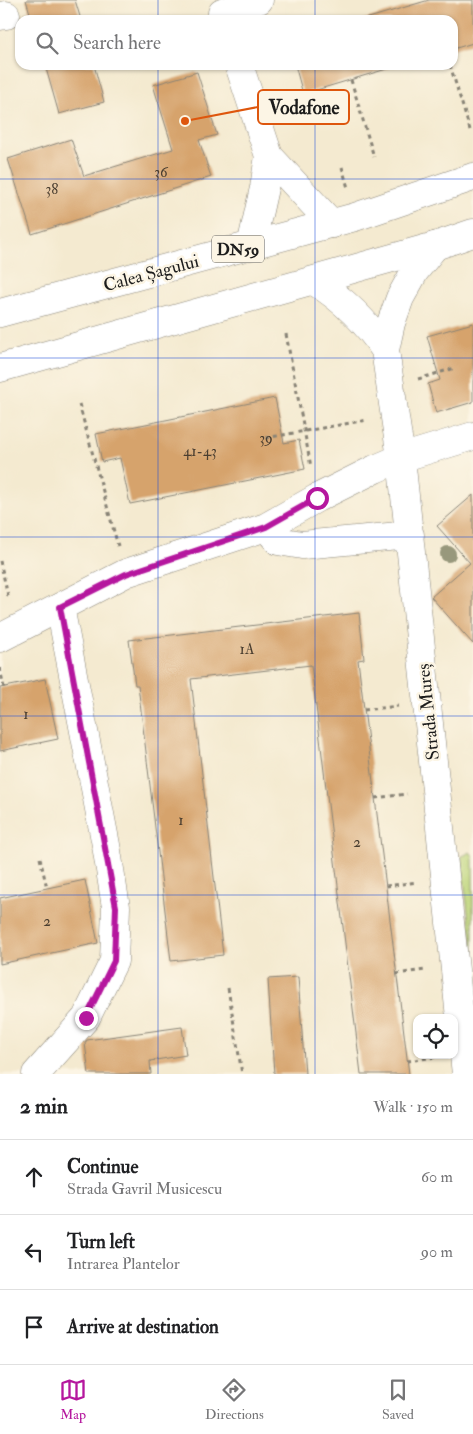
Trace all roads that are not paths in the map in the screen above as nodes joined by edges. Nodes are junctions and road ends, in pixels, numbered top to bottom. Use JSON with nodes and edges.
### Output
{"nodes":[{"id":1,"x":259,"y":0,"type":"edge"},
{"id":2,"x":221,"y":11,"type":"edge"},
{"id":3,"x":241,"y":70,"type":"edge"},
{"id":4,"x":269,"y":156,"type":"junction"},
{"id":5,"x":473,"y":177,"type":"edge"},
{"id":6,"x":332,"y":224,"type":"junction"},
{"id":7,"x":473,"y":233,"type":"edge"},
{"id":8,"x":252,"y":246,"type":"junction"},
{"id":9,"x":435,"y":246,"type":"junction"},
{"id":10,"x":314,"y":281,"type":"junction"},
{"id":11,"x":0,"y":313,"type":"edge"},
{"id":12,"x":385,"y":350,"type":"junction"},
{"id":13,"x":0,"y":368,"type":"edge"},
{"id":14,"x":473,"y":436,"type":"edge"},
{"id":15,"x":401,"y":458,"type":"junction"},
{"id":16,"x":266,"y":527,"type":"junction"},
{"id":17,"x":410,"y":535,"type":"junction"},
{"id":18,"x":60,"y":607,"type":"junction"},
{"id":19,"x":8,"y":634,"type":"edge"},
{"id":20,"x":36,"y":1074,"type":"edge"},
{"id":21,"x":466,"y":1074,"type":"edge"}],
"edges":[{"from":1,"to":2,"type":"street"},
{"from":3,"to":4,"type":"street"},
{"from":4,"to":6,"type":"street"},
{"from":4,"to":8,"type":"street"},
{"from":5,"to":6,"type":"street","name":"Calea Șagului","number":"DN59"},
{"from":6,"to":8,"type":"street","name":"Calea Șagului","number":"DN59"},
{"from":7,"to":9,"type":"street"},
{"from":8,"to":11,"type":"street","name":"Calea Șagului","number":"DN59"},
{"from":9,"to":10,"type":"street"},
{"from":9,"to":12,"type":"street","name":"Strada Mureș"},
{"from":10,"to":12,"type":"street","name":"Strada Mureș"},
{"from":10,"to":13,"type":"street"},
{"from":12,"to":15,"type":"street","name":"Strada Mureș"},
{"from":14,"to":15,"type":"street"},
{"from":15,"to":16,"type":"street"},
{"from":15,"to":17,"type":"street","name":"Strada Mureș"},
{"from":16,"to":17,"type":"street"},
{"from":16,"to":18,"type":"street"},
{"from":17,"to":21,"type":"street","name":"Strada Mureș"},
{"from":18,"to":19,"type":"street"},
{"from":18,"to":20,"type":"street"}]}
